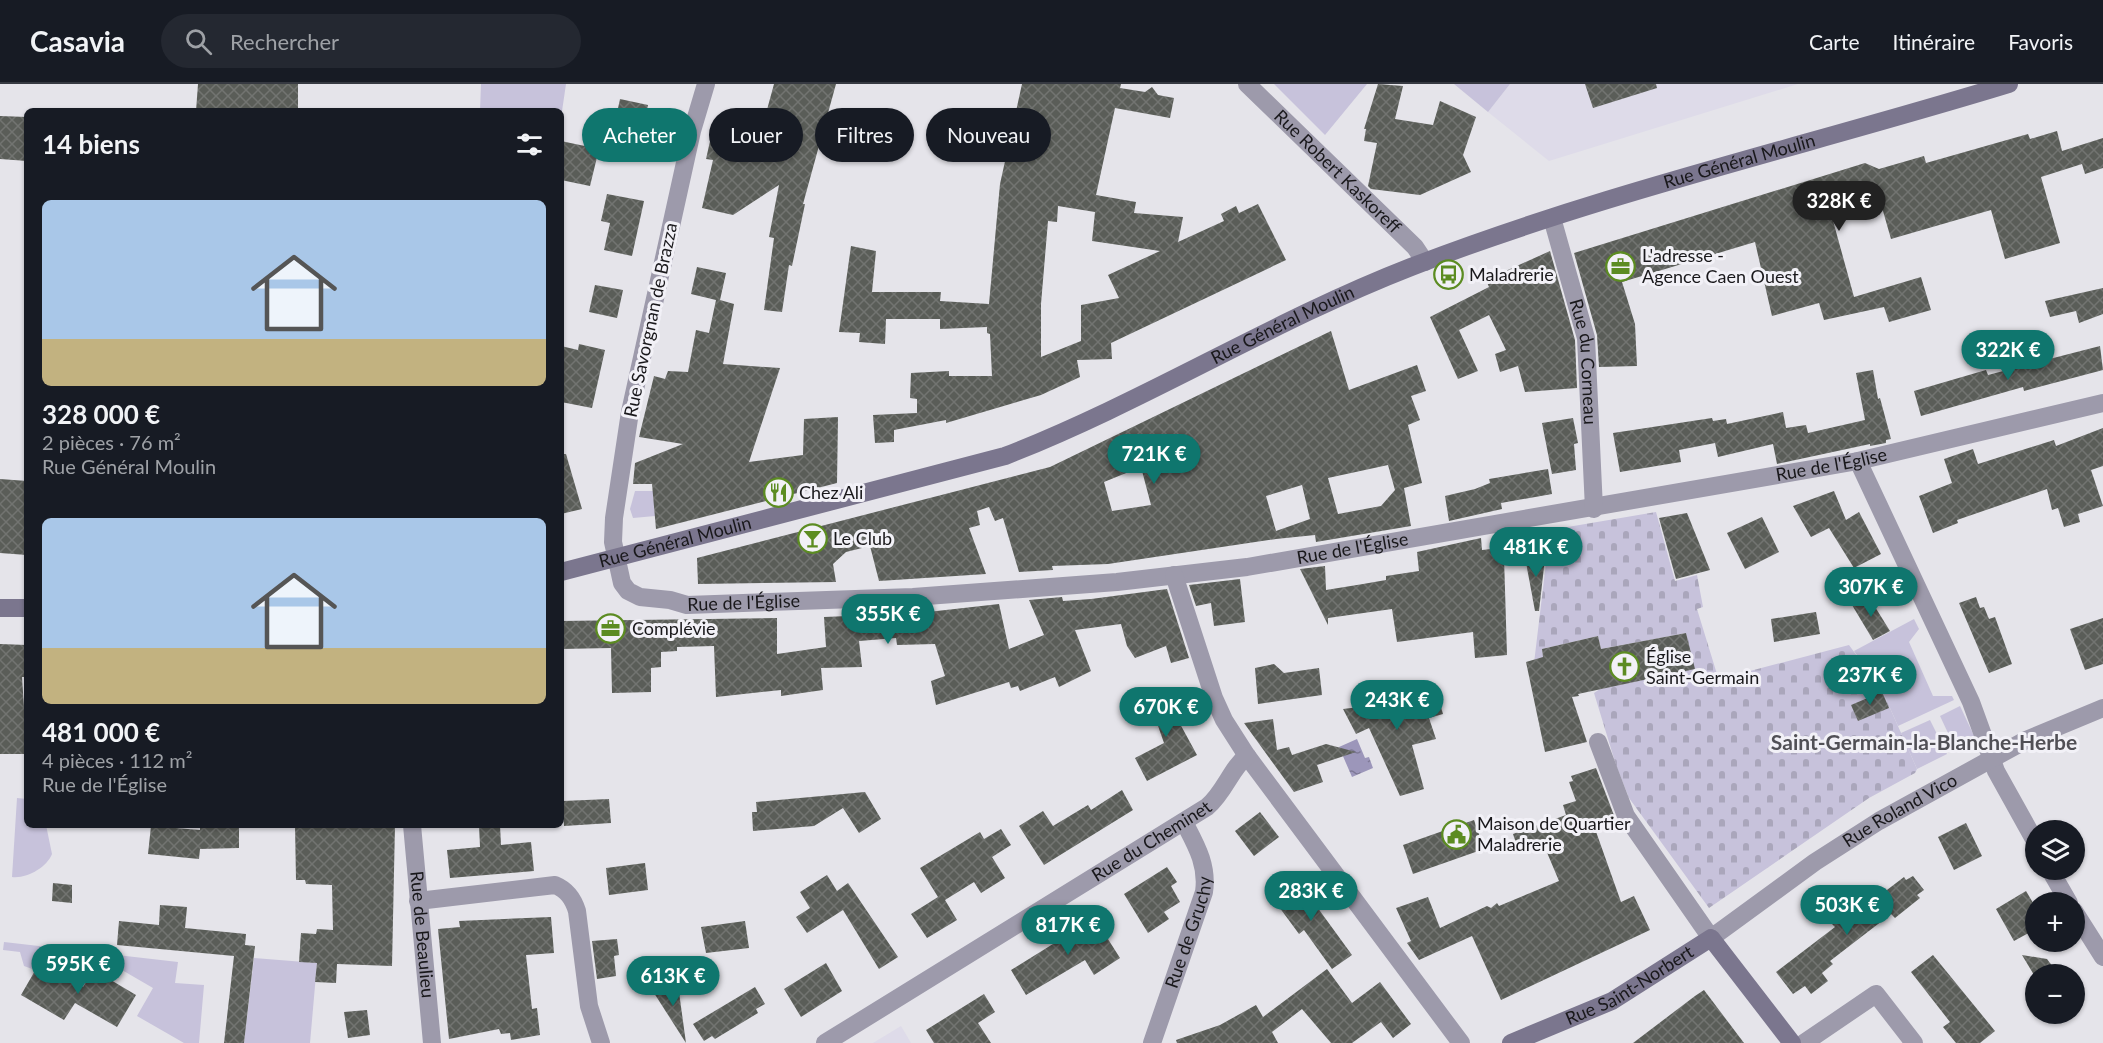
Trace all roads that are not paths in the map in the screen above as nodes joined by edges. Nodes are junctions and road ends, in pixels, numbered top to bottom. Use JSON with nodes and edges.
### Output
{"nodes":[{"id":1,"x":706,"y":84,"type":"edge"},
{"id":2,"x":1247,"y":84,"type":"edge"},
{"id":3,"x":2008,"y":84,"type":"edge"},
{"id":4,"x":1552,"y":218,"type":"junction"},
{"id":5,"x":1425,"y":262,"type":"junction"},
{"id":6,"x":2103,"y":403,"type":"edge"},
{"id":7,"x":1858,"y":461,"type":"junction"},
{"id":8,"x":1593,"y":509,"type":"junction"},
{"id":9,"x":617,"y":558,"type":"junction"},
{"id":10,"x":564,"y":571,"type":"edge"},
{"id":11,"x":1174,"y":575,"type":"junction"},
{"id":12,"x":0,"y":608,"type":"edge"},
{"id":13,"x":24,"y":608,"type":"edge"},
{"id":14,"x":2103,"y":708,"type":"edge"},
{"id":15,"x":1598,"y":742,"type":"dead end"},
{"id":16,"x":1247,"y":756,"type":"junction"},
{"id":17,"x":1993,"y":759,"type":"junction"},
{"id":18,"x":1184,"y":822,"type":"junction"},
{"id":19,"x":2025,"y":823,"type":"edge"},
{"id":20,"x":412,"y":828,"type":"edge"},
{"id":21,"x":418,"y":901,"type":"junction"},
{"id":22,"x":2085,"y":929,"type":"edge"},
{"id":23,"x":1711,"y":938,"type":"junction"},
{"id":24,"x":2103,"y":957,"type":"edge"},
{"id":25,"x":432,"y":1043,"type":"edge"},
{"id":26,"x":601,"y":1043,"type":"edge"},
{"id":27,"x":825,"y":1043,"type":"edge"},
{"id":28,"x":1152,"y":1043,"type":"edge"},
{"id":29,"x":1461,"y":1043,"type":"edge"},
{"id":30,"x":1512,"y":1043,"type":"edge"},
{"id":31,"x":1792,"y":1043,"type":"edge"},
{"id":32,"x":1804,"y":1043,"type":"edge"},
{"id":33,"x":1914,"y":1043,"type":"edge"}],
"edges":[{"from":1,"to":9,"type":"street","name":"Rue Savorgnan de Brazza"},
{"from":2,"to":5,"type":"street","name":"Rue Robert Kaskoreff"},
{"from":3,"to":4,"type":"main road","name":"Rue Général Moulin"},
{"from":4,"to":5,"type":"main road","name":"Rue Général Moulin"},
{"from":4,"to":8,"type":"street","name":"Rue du Corneau"},
{"from":5,"to":9,"type":"main road","name":"Rue Général Moulin"},
{"from":6,"to":7,"type":"street","name":"Rue de l'Église"},
{"from":7,"to":8,"type":"street","name":"Rue de l'Église"},
{"from":7,"to":17,"type":"street"},
{"from":8,"to":11,"type":"street","name":"Rue de l'Église"},
{"from":9,"to":10,"type":"main road","name":"Rue Général Moulin"},
{"from":9,"to":11,"type":"street","name":"Rue de l'Église"},
{"from":11,"to":16,"type":"street"},
{"from":12,"to":13,"type":"main road"},
{"from":14,"to":17,"type":"street","name":"Rue Roland Vico"},
{"from":15,"to":23,"type":"street"},
{"from":16,"to":18,"type":"street","name":"Rue du Cheminet"},
{"from":16,"to":29,"type":"street"},
{"from":17,"to":19,"type":"street"},
{"from":17,"to":23,"type":"street","name":"Rue Roland Vico"},
{"from":18,"to":27,"type":"street","name":"Rue du Cheminet"},
{"from":18,"to":28,"type":"street","name":"Rue de Gruchy"},
{"from":20,"to":21,"type":"street","name":"Rue de Beaulieu"},
{"from":21,"to":25,"type":"street","name":"Rue de Beaulieu"},
{"from":21,"to":26,"type":"street"},
{"from":22,"to":24,"type":"street"},
{"from":23,"to":30,"type":"main road","name":"Rue Saint-Norbert"},
{"from":23,"to":31,"type":"main road"},
{"from":32,"to":33,"type":"street"}]}
